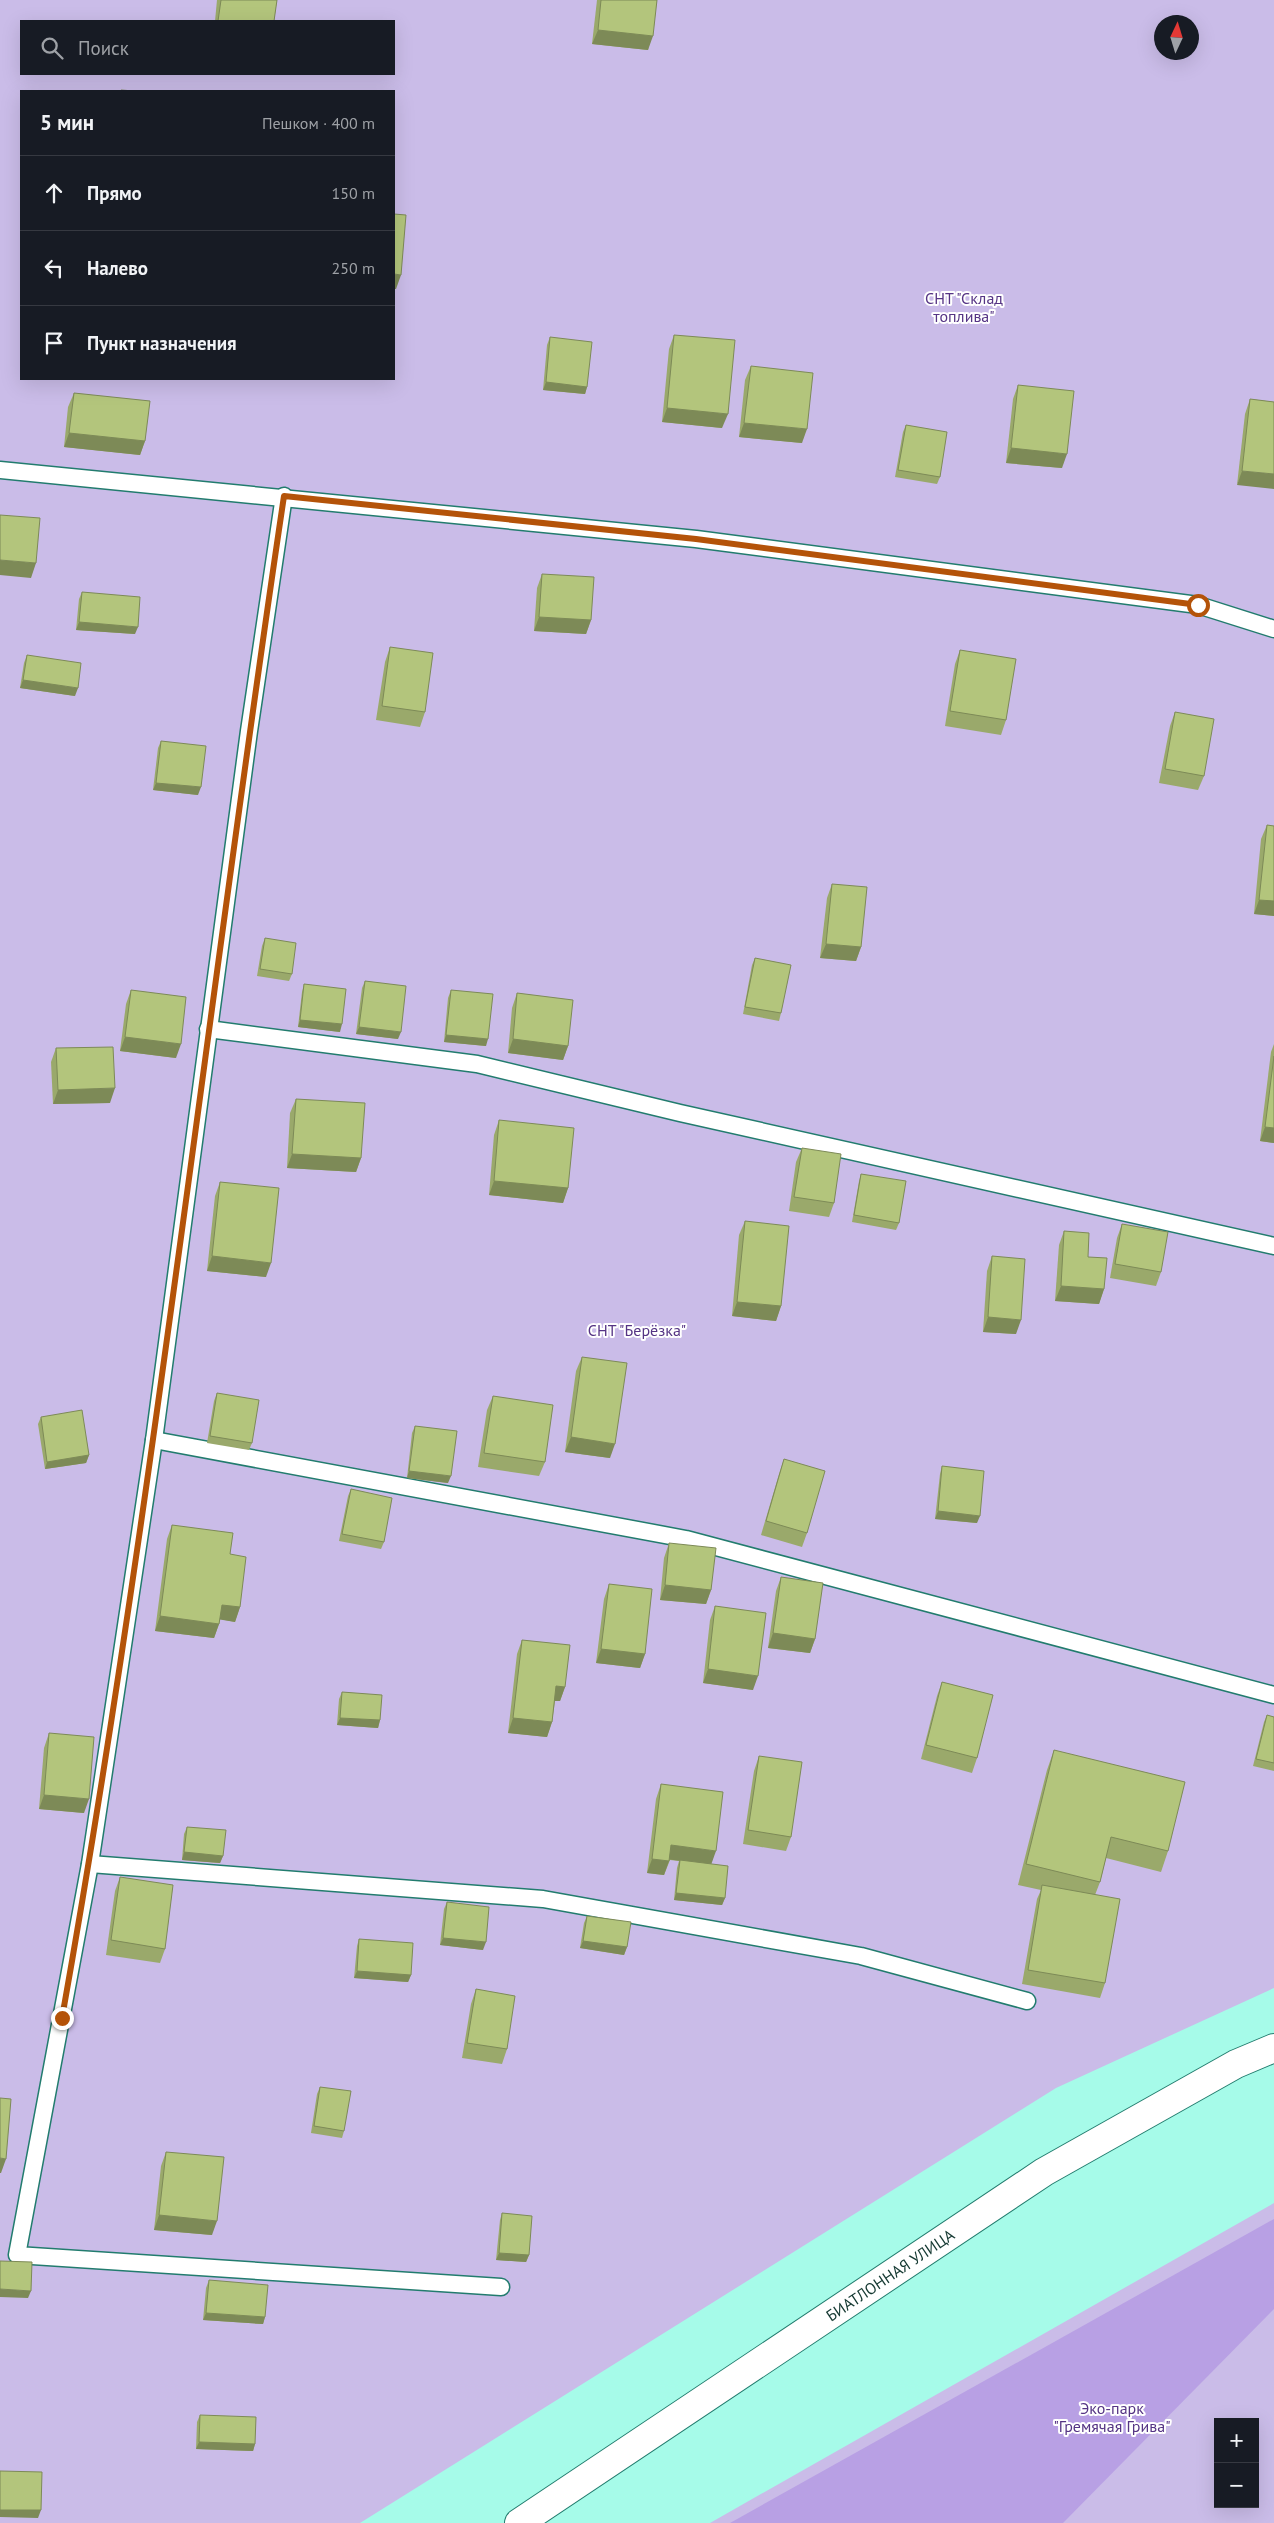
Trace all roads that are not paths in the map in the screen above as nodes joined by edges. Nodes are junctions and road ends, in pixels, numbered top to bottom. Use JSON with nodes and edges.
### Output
{"nodes":[{"id":1,"x":0,"y":470,"type":"edge"},
{"id":2,"x":284,"y":496,"type":"junction"},
{"id":3,"x":1274,"y":629,"type":"edge"},
{"id":4,"x":208,"y":1029,"type":"junction"},
{"id":5,"x":1274,"y":1246,"type":"edge"},
{"id":6,"x":154,"y":1440,"type":"junction"},
{"id":7,"x":1274,"y":1695,"type":"edge"},
{"id":8,"x":90,"y":1864,"type":"junction"},
{"id":9,"x":1027,"y":2001,"type":"dead end"},
{"id":10,"x":1274,"y":2048,"type":"edge"},
{"id":11,"x":502,"y":2287,"type":"dead end"},
{"id":12,"x":519,"y":2523,"type":"edge"}],
"edges":[{"from":1,"to":2,"type":"lane"},
{"from":2,"to":3,"type":"lane"},
{"from":2,"to":4,"type":"lane"},
{"from":4,"to":5,"type":"lane"},
{"from":4,"to":6,"type":"lane"},
{"from":6,"to":7,"type":"lane"},
{"from":6,"to":8,"type":"lane"},
{"from":8,"to":9,"type":"lane"},
{"from":8,"to":11,"type":"lane"},
{"from":10,"to":12,"type":"street","name":"БИАТЛОННАЯ УЛИЦА"}]}
